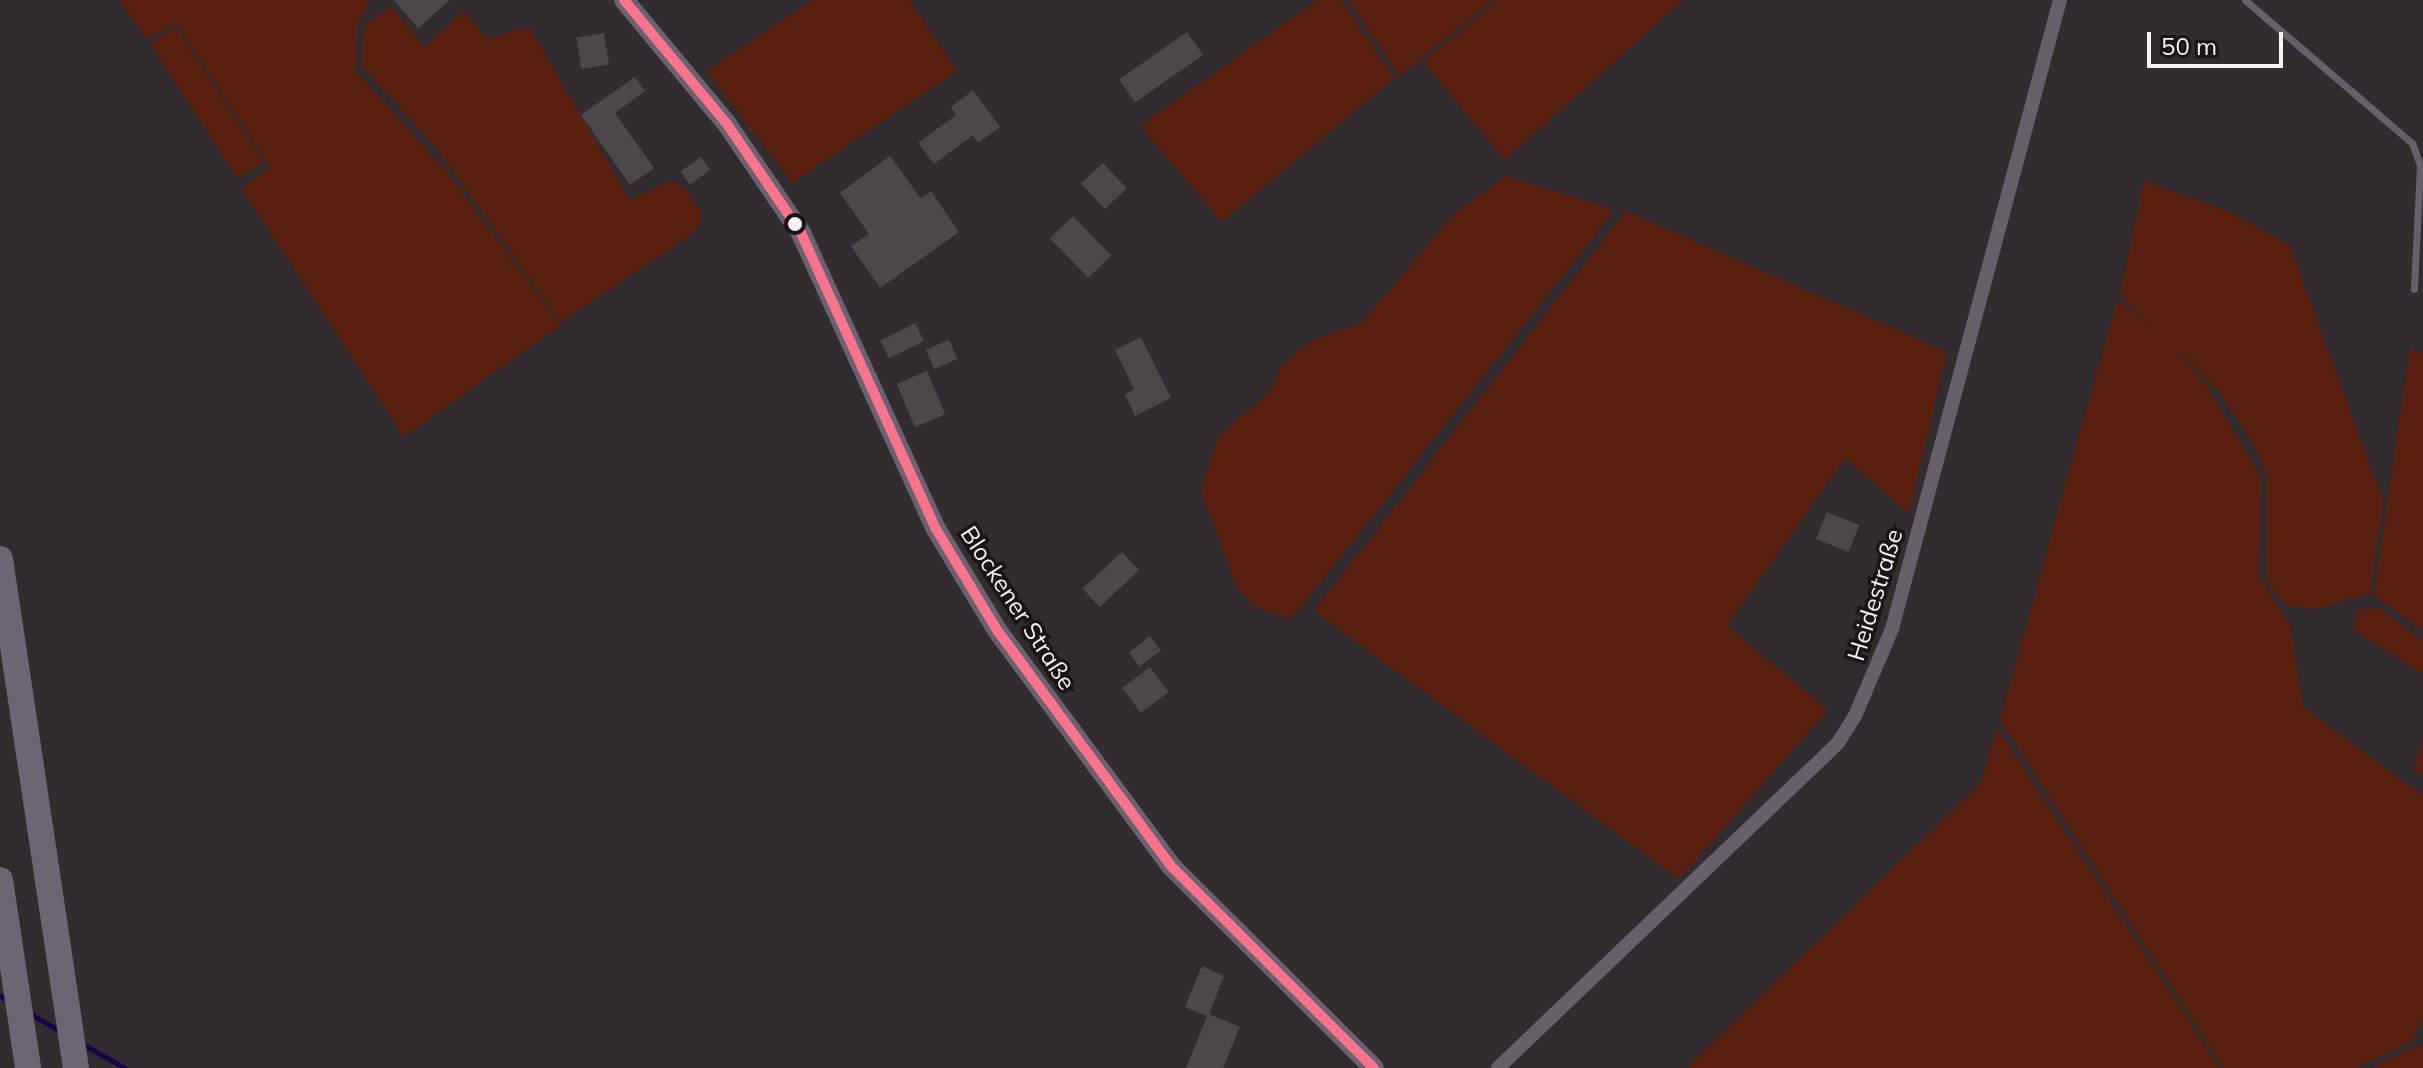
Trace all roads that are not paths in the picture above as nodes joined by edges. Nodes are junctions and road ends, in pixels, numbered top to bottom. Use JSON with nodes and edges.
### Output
{"nodes":[{"id":1,"x":624,"y":0,"type":"edge"},
{"id":2,"x":2060,"y":0,"type":"edge"},
{"id":3,"x":2245,"y":0,"type":"edge"},
{"id":4,"x":2414,"y":289,"type":"dead end"},
{"id":5,"x":0,"y":559,"type":"edge"},
{"id":6,"x":0,"y":880,"type":"edge"},
{"id":7,"x":75,"y":1062,"type":"edge"},
{"id":8,"x":28,"y":1068,"type":"edge"},
{"id":9,"x":1374,"y":1068,"type":"edge"},
{"id":10,"x":1498,"y":1068,"type":"edge"}],
"edges":[{"from":1,"to":9,"type":"street","name":"Blockener Straße"},
{"from":2,"to":10,"type":"street","name":"Heidestraße"},
{"from":3,"to":4,"type":"lane"},
{"from":5,"to":7,"type":"highway"},
{"from":6,"to":8,"type":"highway"}]}
